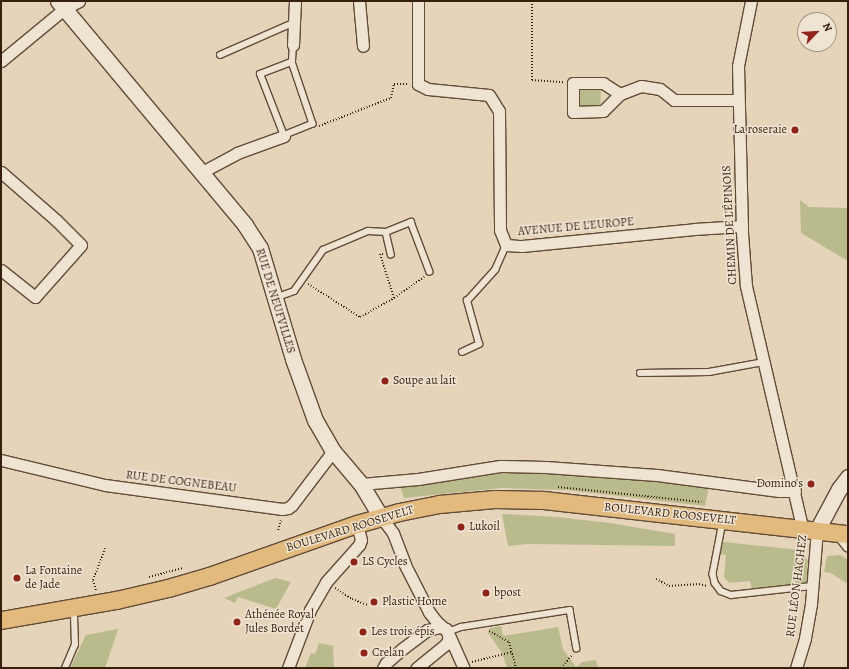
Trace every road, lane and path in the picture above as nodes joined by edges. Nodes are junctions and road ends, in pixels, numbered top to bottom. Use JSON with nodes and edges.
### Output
{"nodes":[{"id":1,"x":79,"y":1,"type":"edge"},
{"id":2,"x":295,"y":1,"type":"edge"},
{"id":3,"x":359,"y":1,"type":"edge"},
{"id":4,"x":418,"y":1,"type":"edge"},
{"id":5,"x":532,"y":1,"type":"edge"},
{"id":6,"x":751,"y":1,"type":"edge"},
{"id":7,"x":61,"y":5,"type":"edge"},
{"id":8,"x":293,"y":23,"type":"junction"},
{"id":9,"x":293,"y":45,"type":"joint"},
{"id":10,"x":363,"y":46,"type":"dead end"},
{"id":11,"x":220,"y":54,"type":"dead end"},
{"id":12,"x":1,"y":61,"type":"edge"},
{"id":13,"x":292,"y":62,"type":"junction"},
{"id":14,"x":573,"y":83,"type":"junction"},
{"id":15,"x":418,"y":84,"type":"junction"},
{"id":16,"x":620,"y":94,"type":"junction"},
{"id":17,"x":738,"y":100,"type":"junction"},
{"id":18,"x":312,"y":124,"type":"junction"},
{"id":19,"x":284,"y":136,"type":"junction"},
{"id":20,"x":1,"y":172,"type":"edge"},
{"id":21,"x":202,"y":172,"type":"junction"},
{"id":22,"x":742,"y":226,"type":"junction"},
{"id":23,"x":386,"y":232,"type":"junction"},
{"id":24,"x":506,"y":245,"type":"junction"},
{"id":25,"x":391,"y":254,"type":"joint"},
{"id":26,"x":1,"y":270,"type":"edge"},
{"id":27,"x":430,"y":272,"type":"joint"},
{"id":28,"x":302,"y":280,"type":"junction"},
{"id":29,"x":275,"y":298,"type":"junction"},
{"id":30,"x":394,"y":298,"type":"junction"},
{"id":31,"x":462,"y":352,"type":"dead end"},
{"id":32,"x":764,"y":362,"type":"junction"},
{"id":33,"x":640,"y":373,"type":"dead end"},
{"id":34,"x":333,"y":451,"type":"junction"},
{"id":35,"x":1,"y":460,"type":"edge"},
{"id":36,"x":848,"y":477,"type":"edge"},
{"id":37,"x":361,"y":484,"type":"junction"},
{"id":38,"x":795,"y":491,"type":"junction"},
{"id":39,"x":381,"y":517,"type":"junction"},
{"id":40,"x":282,"y":518,"type":"dead end"},
{"id":41,"x":724,"y":520,"type":"junction"},
{"id":42,"x":357,"y":524,"type":"junction"},
{"id":43,"x":810,"y":529,"type":"junction"},
{"id":44,"x":278,"y":530,"type":"dead end"},
{"id":45,"x":845,"y":537,"type":"edge"},
{"id":46,"x":105,"y":548,"type":"dead end"},
{"id":47,"x":656,"y":579,"type":"dead end"},
{"id":48,"x":326,"y":582,"type":"junction"},
{"id":49,"x":812,"y":586,"type":"junction"},
{"id":50,"x":718,"y":588,"type":"junction"},
{"id":51,"x":98,"y":602,"type":"junction"},
{"id":52,"x":368,"y":605,"type":"dead end"},
{"id":53,"x":74,"y":607,"type":"junction"},
{"id":54,"x":429,"y":612,"type":"junction"},
{"id":55,"x":1,"y":620,"type":"edge"},
{"id":56,"x":477,"y":625,"type":"junction"},
{"id":57,"x":429,"y":629,"type":"junction"},
{"id":58,"x":448,"y":632,"type":"junction"},
{"id":59,"x":577,"y":648,"type":"joint"},
{"id":60,"x":512,"y":652,"type":"junction"},
{"id":61,"x":463,"y":666,"type":"edge"},
{"id":62,"x":65,"y":668,"type":"edge"},
{"id":63,"x":288,"y":668,"type":"edge"},
{"id":64,"x":383,"y":668,"type":"edge"},
{"id":65,"x":416,"y":668,"type":"edge"},
{"id":66,"x":516,"y":668,"type":"edge"},
{"id":67,"x":561,"y":668,"type":"edge"},
{"id":68,"x":796,"y":668,"type":"edge"}],
"edges":[{"from":1,"to":7,"type":"street"},
{"from":2,"to":8,"type":"street"},
{"from":3,"to":10,"type":"street"},
{"from":4,"to":15,"type":"street"},
{"from":5,"to":14,"type":"path"},
{"from":6,"to":17,"type":"street","name":"CHEMIN DE L'ÉPINOIS"},
{"from":7,"to":12,"type":"street"},
{"from":7,"to":21,"type":"main road","name":"RUE DE NEUFVILLES"},
{"from":8,"to":9,"type":"street"},
{"from":8,"to":11,"type":"lane"},
{"from":9,"to":13,"type":"lane"},
{"from":13,"to":18,"type":"lane"},
{"from":13,"to":19,"type":"lane"},
{"from":14,"to":16,"type":"street"},
{"from":14,"to":16,"type":"street"},
{"from":15,"to":18,"type":"path"},
{"from":15,"to":24,"type":"street","name":"AVENUE DE L'EUROPE"},
{"from":16,"to":17,"type":"street"},
{"from":17,"to":22,"type":"street","name":"CHEMIN DE L'ÉPINOIS"},
{"from":18,"to":19,"type":"lane"},
{"from":19,"to":21,"type":"street"},
{"from":20,"to":26,"type":"street"},
{"from":21,"to":29,"type":"main road","name":"RUE DE NEUFVILLES"},
{"from":22,"to":24,"type":"street","name":"AVENUE DE L'EUROPE"},
{"from":22,"to":32,"type":"street","name":"CHEMIN DE L'ÉPINOIS"},
{"from":23,"to":25,"type":"lane"},
{"from":23,"to":27,"type":"lane"},
{"from":23,"to":28,"type":"lane"},
{"from":24,"to":31,"type":"lane"},
{"from":25,"to":30,"type":"path"},
{"from":27,"to":30,"type":"path"},
{"from":28,"to":29,"type":"lane"},
{"from":28,"to":30,"type":"path"},
{"from":29,"to":34,"type":"main road","name":"RUE DE NEUFVILLES"},
{"from":32,"to":33,"type":"lane"},
{"from":32,"to":38,"type":"street","name":"CHEMIN DE L'ÉPINOIS"},
{"from":34,"to":35,"type":"street","name":"RUE DE COGNEBEAU"},
{"from":34,"to":37,"type":"main road","name":"RUE DE NEUFVILLES"},
{"from":36,"to":43,"type":"main road"},
{"from":37,"to":38,"type":"street"},
{"from":37,"to":39,"type":"main road","name":"RUE DE NEUFVILLES"},
{"from":38,"to":43,"type":"street","name":"RUE LÉON HACHEZ"},
{"from":39,"to":41,"type":"main road","name":"BOULEVARD ROOSEVELT"},
{"from":39,"to":42,"type":"main road","name":"BOULEVARD ROOSEVELT"},
{"from":39,"to":54,"type":"street","name":"RUE DE NEUFVILLES"},
{"from":40,"to":44,"type":"path"},
{"from":41,"to":43,"type":"main road","name":"BOULEVARD ROOSEVELT"},
{"from":41,"to":50,"type":"lane"},
{"from":42,"to":48,"type":"street"},
{"from":42,"to":51,"type":"main road","name":"BOULEVARD ROOSEVELT"},
{"from":43,"to":45,"type":"main road","name":"BOULEVARD ROOSEVELT"},
{"from":43,"to":49,"type":"street","name":"RUE LÉON HACHEZ"},
{"from":46,"to":51,"type":"path"},
{"from":47,"to":50,"type":"path"},
{"from":48,"to":52,"type":"path"},
{"from":48,"to":63,"type":"street"},
{"from":49,"to":50,"type":"lane"},
{"from":49,"to":68,"type":"street","name":"RUE LÉON HACHEZ"},
{"from":51,"to":53,"type":"main road","name":"BOULEVARD ROOSEVELT"},
{"from":53,"to":55,"type":"main road","name":"BOULEVARD ROOSEVELT"},
{"from":53,"to":62,"type":"lane"},
{"from":54,"to":57,"type":"street"},
{"from":54,"to":58,"type":"street"},
{"from":56,"to":58,"type":"lane"},
{"from":56,"to":59,"type":"lane"},
{"from":56,"to":60,"type":"path"},
{"from":57,"to":58,"type":"street"},
{"from":57,"to":64,"type":"street"},
{"from":58,"to":61,"type":"street"},
{"from":58,"to":65,"type":"street"},
{"from":59,"to":67,"type":"path"},
{"from":60,"to":61,"type":"path"},
{"from":60,"to":66,"type":"path"}]}
